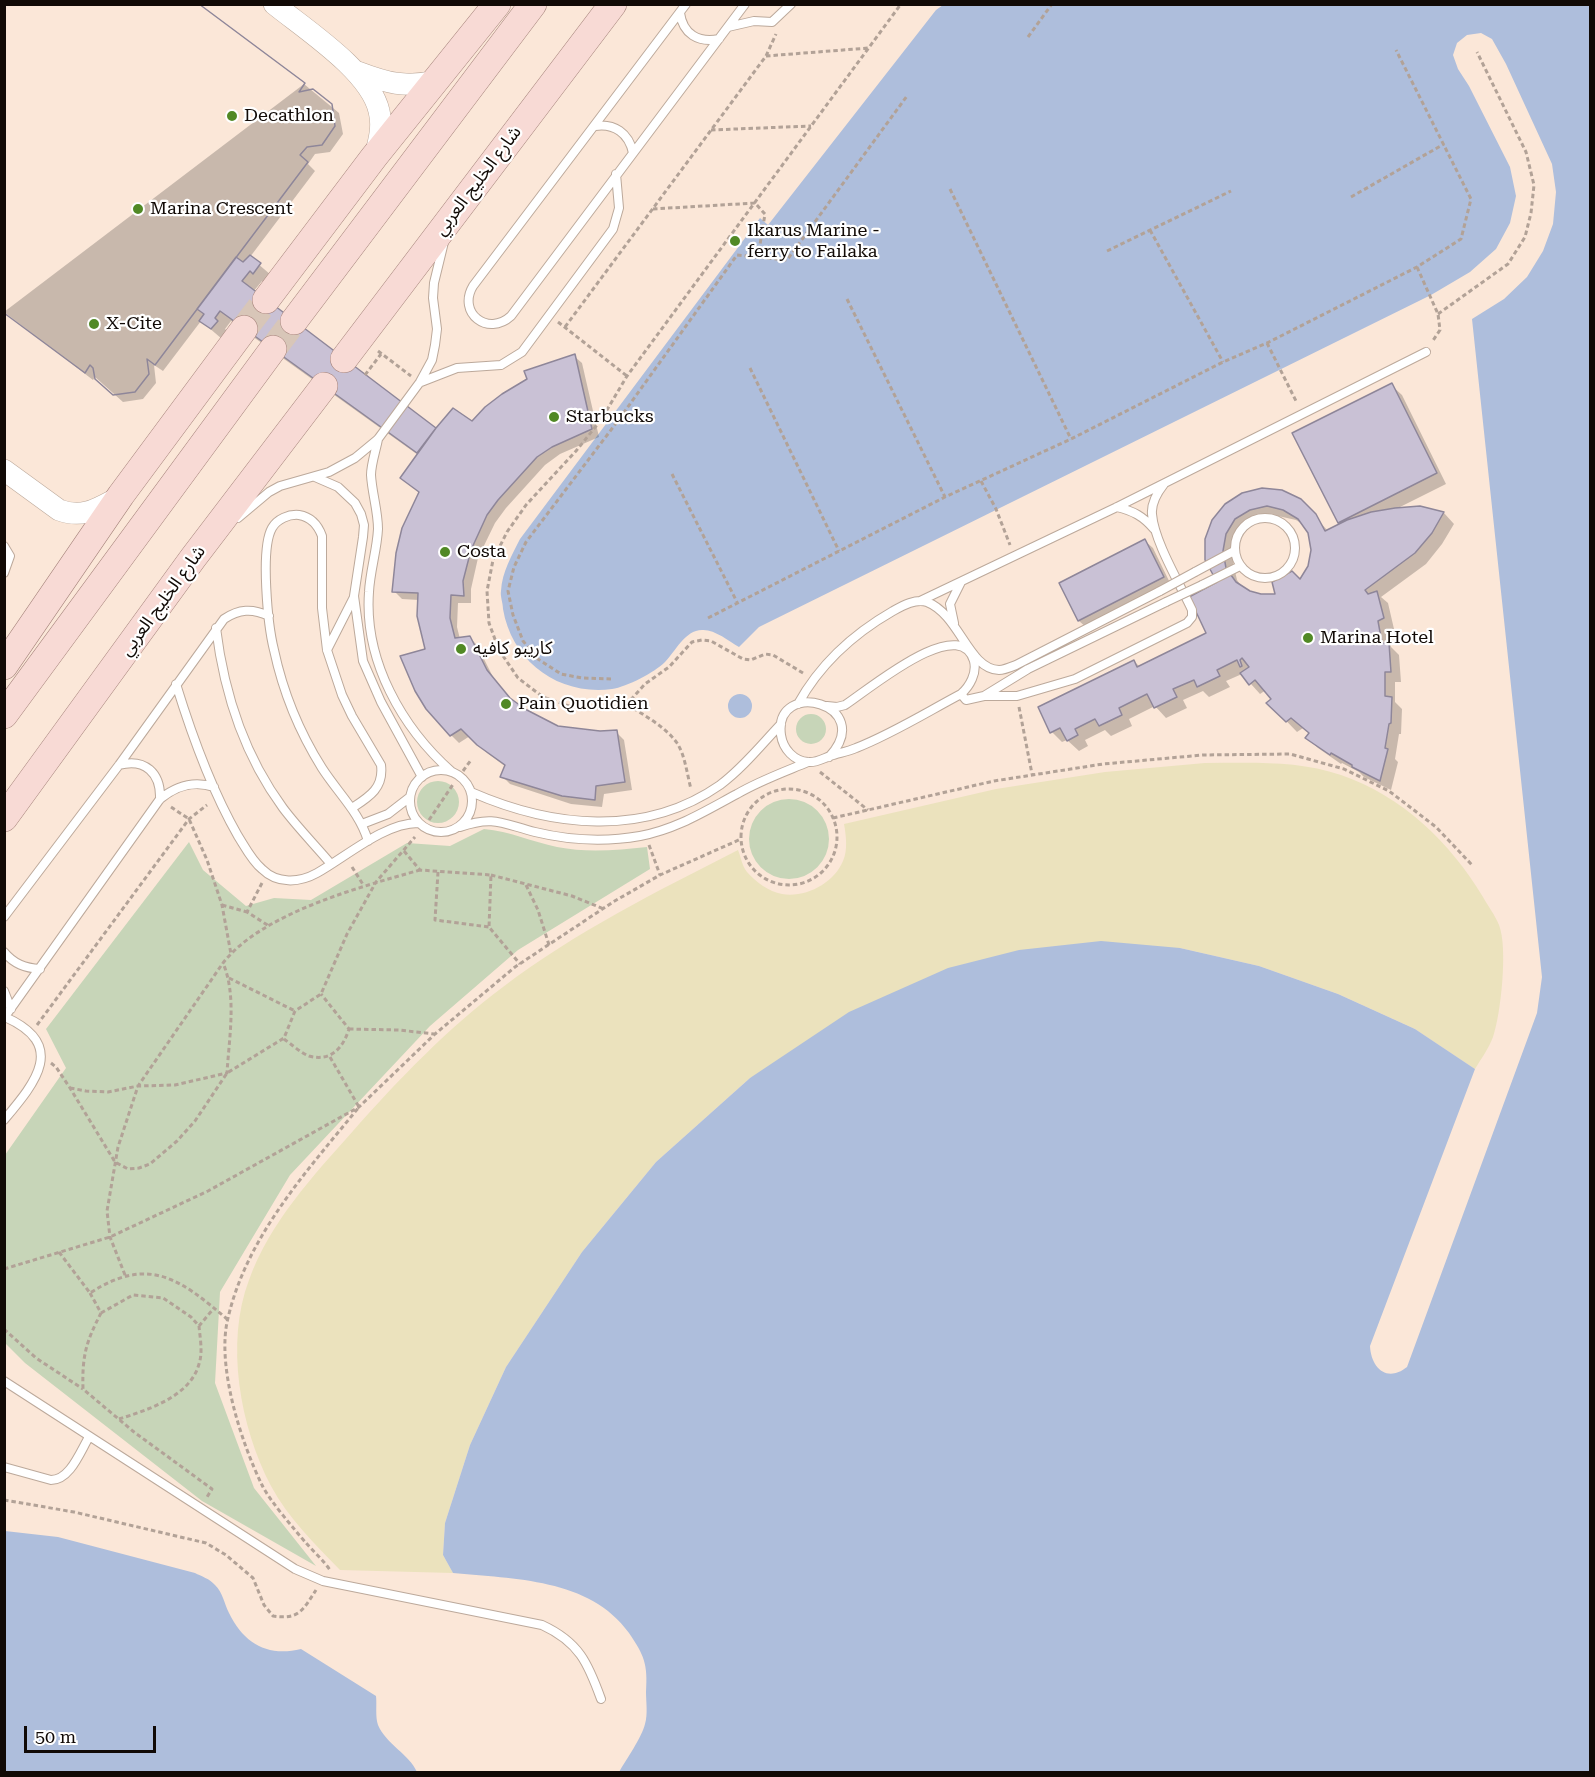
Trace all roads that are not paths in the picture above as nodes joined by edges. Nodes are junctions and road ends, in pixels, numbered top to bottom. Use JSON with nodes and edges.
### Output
{"nodes":[{"id":1,"x":274,"y":4,"type":"edge"},
{"id":2,"x":497,"y":4,"type":"edge"},
{"id":3,"x":533,"y":4,"type":"edge"},
{"id":4,"x":613,"y":4,"type":"edge"},
{"id":5,"x":686,"y":4,"type":"edge"},
{"id":6,"x":745,"y":4,"type":"edge"},
{"id":7,"x":789,"y":8,"type":"edge"},
{"id":8,"x":680,"y":13,"type":"junction"},
{"id":9,"x":728,"y":27,"type":"junction"},
{"id":10,"x":719,"y":39,"type":"junction"},
{"id":11,"x":358,"y":72,"type":"junction"},
{"id":12,"x":436,"y":81,"type":"junction"},
{"id":13,"x":595,"y":126,"type":"junction"},
{"id":14,"x":633,"y":153,"type":"junction"},
{"id":15,"x":374,"y":157,"type":"junction"},
{"id":16,"x":616,"y":174,"type":"junction"},
{"id":17,"x":449,"y":218,"type":"junction"},
{"id":18,"x":266,"y":300,"type":"tunnel mouth"},
{"id":19,"x":294,"y":321,"type":"tunnel mouth"},
{"id":20,"x":244,"y":329,"type":"tunnel mouth"},
{"id":21,"x":352,"y":348,"type":"road end"},
{"id":22,"x":273,"y":349,"type":"tunnel mouth"},
{"id":23,"x":1426,"y":352,"type":"road end"},
{"id":24,"x":420,"y":382,"type":"junction"},
{"id":25,"x":324,"y":386,"type":"dead end"},
{"id":26,"x":378,"y":439,"type":"junction"},
{"id":27,"x":4,"y":470,"type":"edge"},
{"id":28,"x":315,"y":477,"type":"junction"},
{"id":29,"x":1167,"y":481,"type":"junction"},
{"id":30,"x":121,"y":495,"type":"junction"},
{"id":31,"x":1117,"y":507,"type":"junction"},
{"id":32,"x":235,"y":521,"type":"dead end"},
{"id":33,"x":226,"y":529,"type":"dead end"},
{"id":34,"x":1155,"y":529,"type":"junction"},
{"id":35,"x":4,"y":546,"type":"edge"},
{"id":36,"x":1234,"y":551,"type":"junction"},
{"id":37,"x":193,"y":558,"type":"junction"},
{"id":38,"x":1240,"y":566,"type":"junction"},
{"id":39,"x":4,"y":573,"type":"edge"},
{"id":40,"x":963,"y":579,"type":"junction"},
{"id":41,"x":354,"y":596,"type":"junction"},
{"id":42,"x":920,"y":601,"type":"junction"},
{"id":43,"x":269,"y":616,"type":"junction"},
{"id":44,"x":954,"y":623,"type":"junction"},
{"id":45,"x":216,"y":628,"type":"junction"},
{"id":46,"x":327,"y":650,"type":"junction"},
{"id":47,"x":970,"y":651,"type":"junction"},
{"id":48,"x":4,"y":666,"type":"edge"},
{"id":49,"x":176,"y":684,"type":"junction"},
{"id":50,"x":961,"y":694,"type":"junction"},
{"id":51,"x":984,"y":696,"type":"junction"},
{"id":52,"x":798,"y":704,"type":"junction"},
{"id":53,"x":827,"y":706,"type":"junction"},
{"id":54,"x":4,"y":716,"type":"edge"},
{"id":55,"x":782,"y":723,"type":"junction"},
{"id":56,"x":829,"y":757,"type":"junction"},
{"id":57,"x":808,"y":762,"type":"junction"},
{"id":58,"x":119,"y":765,"type":"junction"},
{"id":59,"x":452,"y":772,"type":"junction"},
{"id":60,"x":422,"y":777,"type":"junction"},
{"id":61,"x":214,"y":787,"type":"junction"},
{"id":62,"x":471,"y":792,"type":"junction"},
{"id":63,"x":410,"y":797,"type":"junction"},
{"id":64,"x":160,"y":799,"type":"junction"},
{"id":65,"x":352,"y":808,"type":"junction"},
{"id":66,"x":4,"y":818,"type":"edge"},
{"id":67,"x":418,"y":823,"type":"junction"},
{"id":68,"x":362,"y":824,"type":"junction"},
{"id":69,"x":460,"y":826,"type":"junction"},
{"id":70,"x":369,"y":841,"type":"junction"},
{"id":71,"x":331,"y":864,"type":"junction"},
{"id":72,"x":4,"y":917,"type":"edge"},
{"id":73,"x":4,"y":952,"type":"edge"},
{"id":74,"x":40,"y":969,"type":"junction"},
{"id":75,"x":4,"y":991,"type":"edge"},
{"id":76,"x":7,"y":1015,"type":"edge"},
{"id":77,"x":4,"y":1120,"type":"edge"},
{"id":78,"x":4,"y":1382,"type":"edge"},
{"id":79,"x":89,"y":1437,"type":"junction"},
{"id":80,"x":4,"y":1467,"type":"edge"},
{"id":81,"x":601,"y":1699,"type":"dead end"}],
"edges":[{"from":1,"to":11,"type":"street"},
{"from":2,"to":12,"type":"main road"},
{"from":3,"to":19,"type":"main road"},
{"from":4,"to":17,"type":"main road","name":"شارع الخليج العربي"},
{"from":5,"to":8,"type":"lane"},
{"from":6,"to":9,"type":"lane"},
{"from":7,"to":9,"type":"lane"},
{"from":8,"to":10,"type":"lane"},
{"from":8,"to":13,"type":"lane"},
{"from":9,"to":10,"type":"lane"},
{"from":10,"to":14,"type":"lane"},
{"from":11,"to":12,"type":"street"},
{"from":11,"to":15,"type":"street"},
{"from":12,"to":15,"type":"main road"},
{"from":13,"to":14,"type":"lane"},
{"from":13,"to":16,"type":"lane"},
{"from":14,"to":16,"type":"lane"},
{"from":15,"to":18,"type":"main road"},
{"from":16,"to":24,"type":"lane"},
{"from":17,"to":21,"type":"main road","name":"شارع الخليج العربي"},
{"from":17,"to":24,"type":"lane"},
{"from":20,"to":30,"type":"main road"},
{"from":22,"to":54,"type":"main road"},
{"from":23,"to":29,"type":"lane"},
{"from":24,"to":26,"type":"lane"},
{"from":25,"to":37,"type":"main road","name":"شارع الخليج العربي"},
{"from":26,"to":28,"type":"lane"},
{"from":26,"to":59,"type":"lane"},
{"from":27,"to":30,"type":"street"},
{"from":28,"to":32,"type":"lane"},
{"from":28,"to":41,"type":"lane"},
{"from":29,"to":31,"type":"lane"},
{"from":29,"to":34,"type":"lane"},
{"from":30,"to":48,"type":"main road"},
{"from":31,"to":34,"type":"lane"},
{"from":31,"to":40,"type":"lane"},
{"from":33,"to":37,"type":"lane"},
{"from":34,"to":51,"type":"lane"},
{"from":35,"to":39,"type":"lane"},
{"from":36,"to":38,"type":"lane"},
{"from":36,"to":38,"type":"lane"},
{"from":36,"to":47,"type":"lane","bridge":true},
{"from":37,"to":66,"type":"main road","name":"شارع الخليج العربي"},
{"from":38,"to":51,"type":"lane","bridge":true},
{"from":40,"to":42,"type":"lane"},
{"from":40,"to":44,"type":"lane"},
{"from":41,"to":46,"type":"lane"},
{"from":41,"to":60,"type":"lane"},
{"from":42,"to":44,"type":"lane"},
{"from":42,"to":52,"type":"lane"},
{"from":43,"to":45,"type":"lane"},
{"from":43,"to":46,"type":"lane"},
{"from":43,"to":65,"type":"lane"},
{"from":44,"to":47,"type":"lane"},
{"from":45,"to":49,"type":"lane"},
{"from":45,"to":71,"type":"lane"},
{"from":46,"to":65,"type":"lane"},
{"from":47,"to":50,"type":"lane"},
{"from":47,"to":53,"type":"lane"},
{"from":49,"to":58,"type":"lane"},
{"from":49,"to":61,"type":"lane"},
{"from":50,"to":51,"type":"lane"},
{"from":50,"to":56,"type":"lane"},
{"from":52,"to":53,"type":"lane"},
{"from":52,"to":55,"type":"lane"},
{"from":53,"to":56,"type":"lane"},
{"from":55,"to":57,"type":"lane"},
{"from":55,"to":62,"type":"lane"},
{"from":56,"to":57,"type":"lane"},
{"from":57,"to":69,"type":"lane"},
{"from":58,"to":64,"type":"lane"},
{"from":58,"to":72,"type":"lane"},
{"from":59,"to":60,"type":"lane"},
{"from":59,"to":62,"type":"lane"},
{"from":60,"to":63,"type":"lane"},
{"from":61,"to":64,"type":"lane"},
{"from":61,"to":71,"type":"lane"},
{"from":62,"to":69,"type":"lane"},
{"from":63,"to":67,"type":"lane"},
{"from":63,"to":68,"type":"lane"},
{"from":64,"to":74,"type":"lane"},
{"from":65,"to":68,"type":"lane"},
{"from":67,"to":69,"type":"lane"},
{"from":67,"to":70,"type":"lane"},
{"from":68,"to":70,"type":"lane"},
{"from":70,"to":71,"type":"lane"},
{"from":73,"to":74,"type":"lane"},
{"from":74,"to":76,"type":"lane"},
{"from":75,"to":76,"type":"lane"},
{"from":76,"to":77,"type":"lane"},
{"from":78,"to":79,"type":"lane"},
{"from":79,"to":80,"type":"lane"},
{"from":79,"to":81,"type":"lane"}]}
